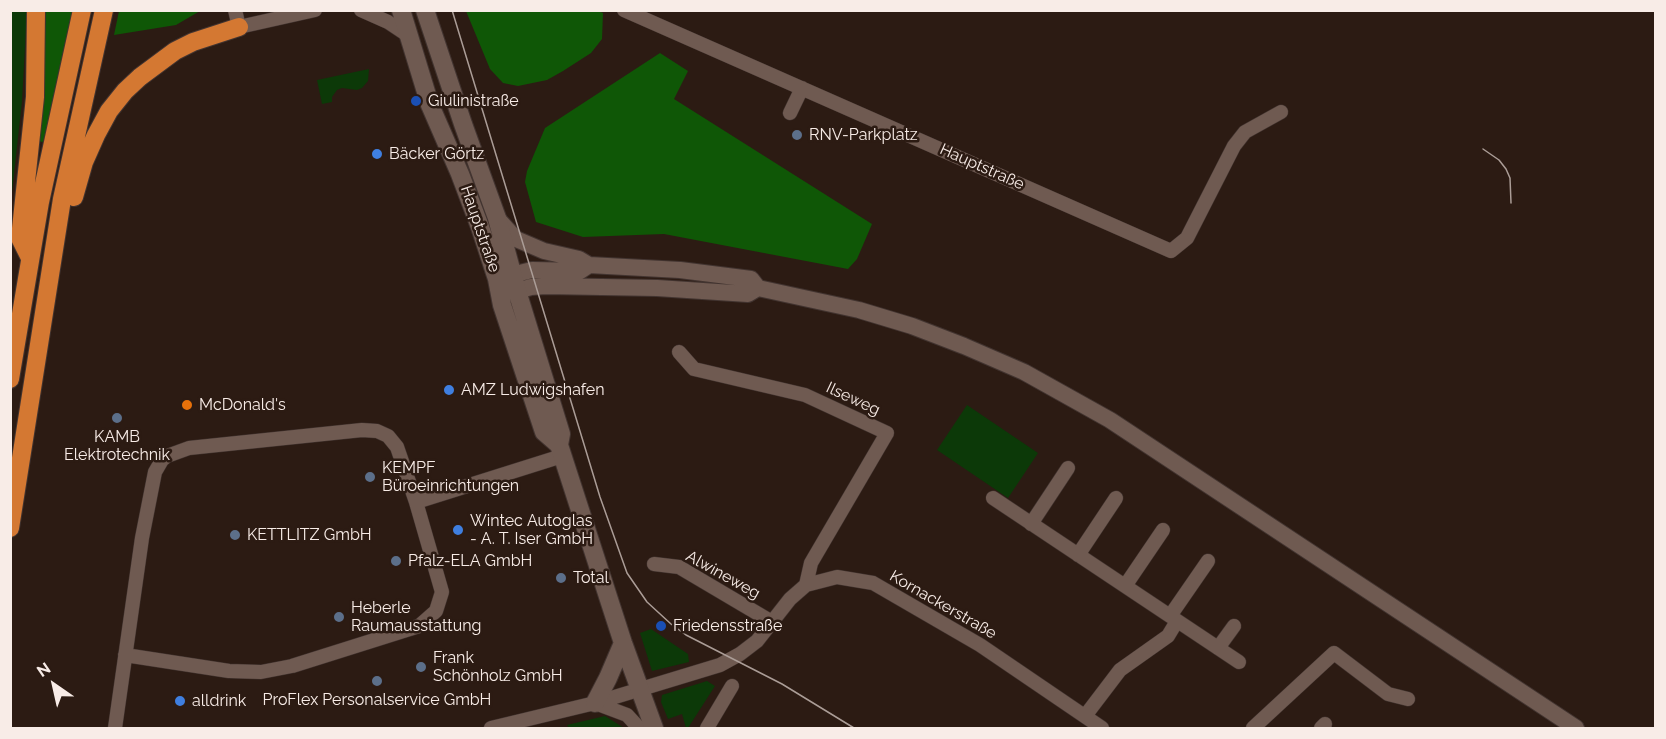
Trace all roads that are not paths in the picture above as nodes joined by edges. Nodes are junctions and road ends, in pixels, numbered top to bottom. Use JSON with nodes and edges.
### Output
{"nodes":[{"id":1,"x":36,"y":10,"type":"edge"},
{"id":2,"x":82,"y":10,"type":"edge"},
{"id":3,"x":104,"y":10,"type":"edge"},
{"id":4,"x":315,"y":10,"type":"edge"},
{"id":5,"x":361,"y":10,"type":"edge"},
{"id":6,"x":401,"y":10,"type":"edge"},
{"id":7,"x":425,"y":10,"type":"edge"},
{"id":8,"x":624,"y":10,"type":"edge"},
{"id":9,"x":289,"y":13,"type":"edge"},
{"id":10,"x":237,"y":19,"type":"edge"},
{"id":11,"x":409,"y":36,"type":"junction"},
{"id":12,"x":802,"y":88,"type":"junction"},
{"id":13,"x":1281,"y":112,"type":"dead end"},
{"id":14,"x":790,"y":113,"type":"dead end"},
{"id":15,"x":497,"y":218,"type":"junction"},
{"id":16,"x":54,"y":249,"type":"junction"},
{"id":17,"x":30,"y":258,"type":"junction"},
{"id":18,"x":589,"y":266,"type":"junction"},
{"id":19,"x":509,"y":281,"type":"junction"},
{"id":20,"x":758,"y":288,"type":"junction"},
{"id":21,"x":679,"y":352,"type":"dead end"},
{"id":22,"x":10,"y":379,"type":"edge"},
{"id":23,"x":560,"y":451,"type":"junction"},
{"id":24,"x":1068,"y":468,"type":"dead end"},
{"id":25,"x":993,"y":498,"type":"dead end"},
{"id":26,"x":1116,"y":498,"type":"dead end"},
{"id":27,"x":416,"y":502,"type":"junction"},
{"id":28,"x":1031,"y":524,"type":"junction"},
{"id":29,"x":10,"y":528,"type":"edge"},
{"id":30,"x":1163,"y":530,"type":"dead end"},
{"id":31,"x":1078,"y":555,"type":"junction"},
{"id":32,"x":1208,"y":561,"type":"dead end"},
{"id":33,"x":654,"y":564,"type":"dead end"},
{"id":34,"x":806,"y":585,"type":"junction"},
{"id":35,"x":1125,"y":586,"type":"junction"},
{"id":36,"x":1174,"y":618,"type":"junction"},
{"id":37,"x":772,"y":622,"type":"junction"},
{"id":38,"x":1234,"y":626,"type":"dead end"},
{"id":39,"x":623,"y":643,"type":"junction"},
{"id":40,"x":1218,"y":648,"type":"junction"},
{"id":41,"x":125,"y":655,"type":"junction"},
{"id":42,"x":1239,"y":662,"type":"dead end"},
{"id":43,"x":732,"y":686,"type":"dead end"},
{"id":44,"x":639,"y":689,"type":"junction"},
{"id":45,"x":1408,"y":699,"type":"dead end"},
{"id":46,"x":594,"y":703,"type":"junction"},
{"id":47,"x":1085,"y":716,"type":"junction"},
{"id":48,"x":518,"y":725,"type":"edge"},
{"id":49,"x":114,"y":729,"type":"edge"},
{"id":50,"x":491,"y":729,"type":"edge"},
{"id":51,"x":639,"y":729,"type":"edge"},
{"id":52,"x":654,"y":729,"type":"edge"},
{"id":53,"x":707,"y":729,"type":"edge"},
{"id":54,"x":1102,"y":729,"type":"edge"},
{"id":55,"x":1253,"y":729,"type":"edge"},
{"id":56,"x":1576,"y":729,"type":"edge"}],
"edges":[{"from":1,"to":17,"type":"highway"},
{"from":2,"to":17,"type":"highway"},
{"from":3,"to":16,"type":"highway"},
{"from":4,"to":9,"type":"street"},
{"from":5,"to":11,"type":"street"},
{"from":6,"to":11,"type":"main road","name":"Hauptstraße"},
{"from":7,"to":15,"type":"main road","name":"Hauptstraße"},
{"from":8,"to":12,"type":"street","name":"Hauptstraße"},
{"from":9,"to":10,"type":"street"},
{"from":10,"to":16,"type":"highway"},
{"from":11,"to":19,"type":"main road","name":"Hauptstraße"},
{"from":12,"to":13,"type":"street","name":"Hauptstraße"},
{"from":12,"to":14,"type":"street"},
{"from":15,"to":18,"type":"street"},
{"from":15,"to":19,"type":"main road","name":"Hauptstraße"},
{"from":16,"to":29,"type":"highway"},
{"from":17,"to":22,"type":"highway"},
{"from":18,"to":19,"type":"street"},
{"from":18,"to":20,"type":"street"},
{"from":19,"to":20,"type":"street"},
{"from":19,"to":23,"type":"main road","name":"Hauptstraße"},
{"from":19,"to":23,"type":"main road","name":"Hauptstraße"},
{"from":20,"to":56,"type":"street"},
{"from":21,"to":34,"type":"street","name":"Ilseweg"},
{"from":23,"to":27,"type":"street"},
{"from":23,"to":39,"type":"main road","name":"Hauptstraße"},
{"from":24,"to":28,"type":"street"},
{"from":25,"to":28,"type":"street"},
{"from":26,"to":31,"type":"street"},
{"from":27,"to":41,"type":"street"},
{"from":27,"to":41,"type":"street"},
{"from":28,"to":31,"type":"street"},
{"from":30,"to":35,"type":"street"},
{"from":31,"to":35,"type":"street"},
{"from":32,"to":36,"type":"street"},
{"from":33,"to":37,"type":"street","name":"Alwineweg"},
{"from":34,"to":37,"type":"street","name":"Kornackerstraße"},
{"from":34,"to":47,"type":"street","name":"Kornackerstraße"},
{"from":35,"to":36,"type":"street"},
{"from":36,"to":40,"type":"street"},
{"from":36,"to":47,"type":"street"},
{"from":37,"to":44,"type":"street","name":"Kornackerstraße"},
{"from":38,"to":40,"type":"street"},
{"from":39,"to":44,"type":"main road","name":"Hauptstraße"},
{"from":39,"to":46,"type":"main road"},
{"from":40,"to":42,"type":"street"},
{"from":41,"to":49,"type":"street"},
{"from":43,"to":53,"type":"street"},
{"from":44,"to":46,"type":"street","name":"Kornackerstraße"},
{"from":44,"to":52,"type":"main road","name":"Hauptstraße"},
{"from":45,"to":55,"type":"street"},
{"from":46,"to":48,"type":"street","name":"Kornackerstraße"},
{"from":46,"to":51,"type":"street"},
{"from":47,"to":54,"type":"street","name":"Kornackerstraße"},
{"from":48,"to":50,"type":"street","name":"Kornackerstraße"}]}
